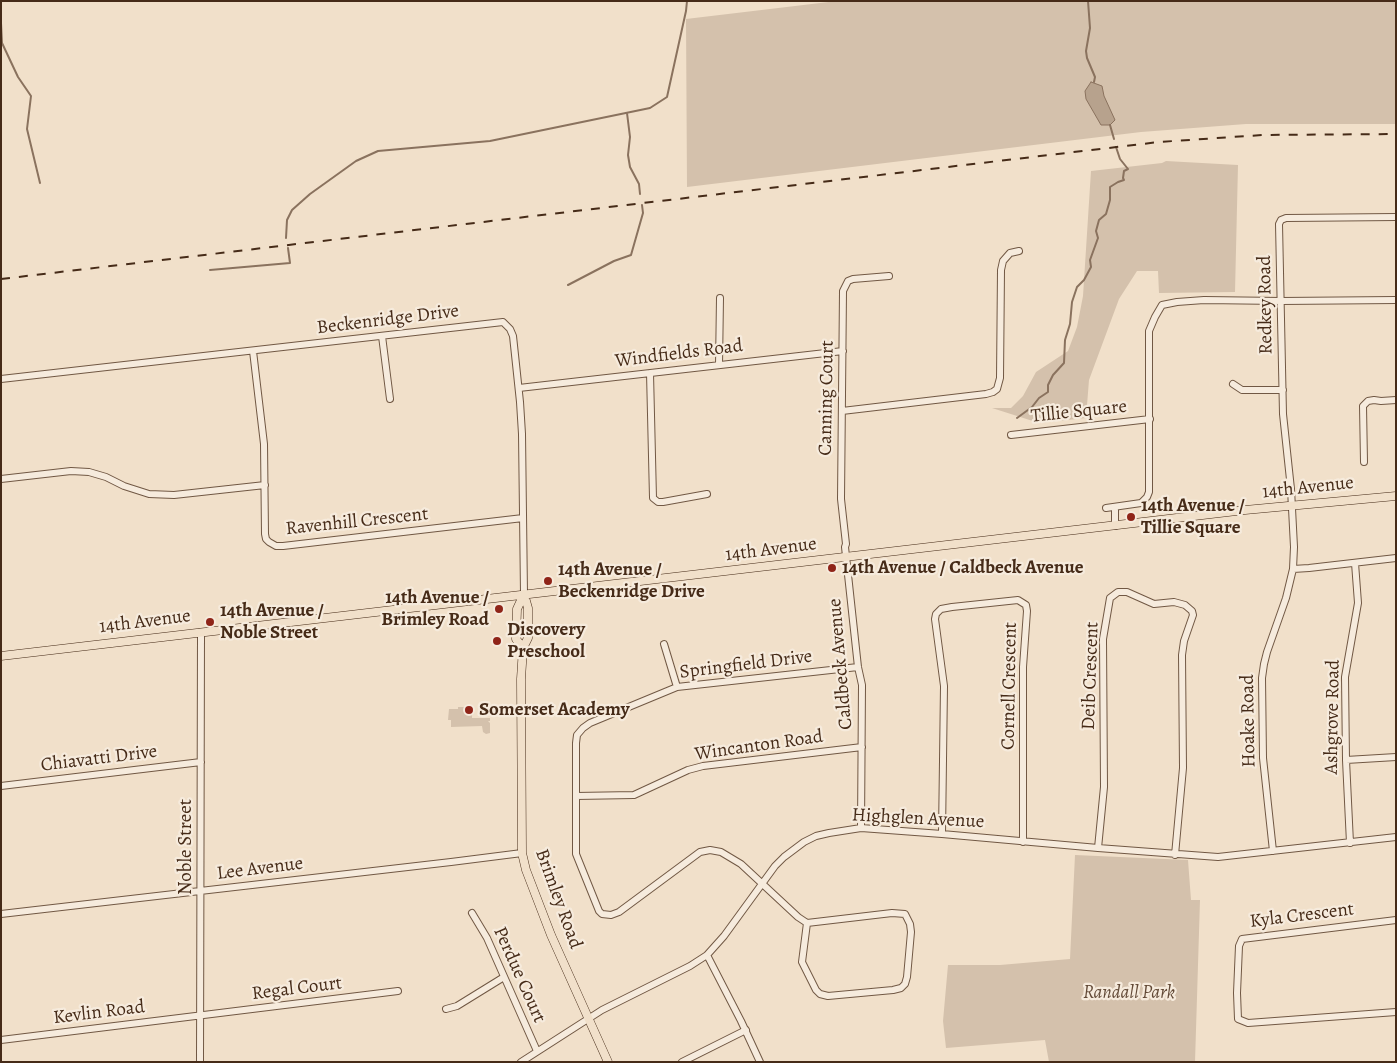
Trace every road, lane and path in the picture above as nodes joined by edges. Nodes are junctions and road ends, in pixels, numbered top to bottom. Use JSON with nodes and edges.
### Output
{"nodes":[{"id":1,"x":1396,"y":217,"type":"edge"},
{"id":2,"x":1018,"y":251,"type":"dead end"},
{"id":3,"x":889,"y":276,"type":"dead end"},
{"id":4,"x":720,"y":298,"type":"dead end"},
{"id":5,"x":1396,"y":300,"type":"edge"},
{"id":6,"x":1281,"y":301,"type":"junction"},
{"id":7,"x":382,"y":336,"type":"junction"},
{"id":8,"x":843,"y":350,"type":"junction"},
{"id":9,"x":253,"y":351,"type":"junction"},
{"id":10,"x":719,"y":365,"type":"junction"},
{"id":11,"x":650,"y":373,"type":"junction"},
{"id":12,"x":1,"y":379,"type":"edge"},
{"id":13,"x":1233,"y":384,"type":"dead end"},
{"id":14,"x":519,"y":388,"type":"junction"},
{"id":15,"x":1283,"y":390,"type":"junction"},
{"id":16,"x":390,"y":399,"type":"dead end"},
{"id":17,"x":1396,"y":400,"type":"edge"},
{"id":18,"x":842,"y":410,"type":"junction"},
{"id":19,"x":1150,"y":419,"type":"junction"},
{"id":20,"x":1011,"y":435,"type":"dead end"},
{"id":21,"x":1364,"y":462,"type":"dead end"},
{"id":22,"x":1,"y":479,"type":"edge"},
{"id":23,"x":265,"y":485,"type":"junction"},
{"id":24,"x":707,"y":494,"type":"dead end"},
{"id":25,"x":1396,"y":496,"type":"edge"},
{"id":26,"x":1292,"y":505,"type":"junction"},
{"id":27,"x":1115,"y":506,"type":"junction"},
{"id":28,"x":1106,"y":508,"type":"dead end"},
{"id":29,"x":523,"y":518,"type":"junction"},
{"id":30,"x":1116,"y":526,"type":"junction"},
{"id":31,"x":846,"y":557,"type":"junction"},
{"id":32,"x":1396,"y":558,"type":"edge"},
{"id":33,"x":1355,"y":563,"type":"junction"},
{"id":34,"x":1293,"y":568,"type":"junction"},
{"id":35,"x":524,"y":594,"type":"junction"},
{"id":36,"x":201,"y":632,"type":"junction"},
{"id":37,"x":664,"y":644,"type":"dead end"},
{"id":38,"x":523,"y":648,"type":"junction"},
{"id":39,"x":1,"y":656,"type":"edge"},
{"id":40,"x":858,"y":667,"type":"junction"},
{"id":41,"x":677,"y":687,"type":"junction"},
{"id":42,"x":862,"y":747,"type":"junction"},
{"id":43,"x":1396,"y":757,"type":"edge"},
{"id":44,"x":1346,"y":760,"type":"junction"},
{"id":45,"x":201,"y":762,"type":"junction"},
{"id":46,"x":1,"y":786,"type":"edge"},
{"id":47,"x":576,"y":796,"type":"junction"},
{"id":48,"x":861,"y":828,"type":"junction"},
{"id":49,"x":942,"y":834,"type":"junction"},
{"id":50,"x":1396,"y":837,"type":"edge"},
{"id":51,"x":1023,"y":842,"type":"junction"},
{"id":52,"x":1350,"y":843,"type":"junction"},
{"id":53,"x":1098,"y":848,"type":"junction"},
{"id":54,"x":1273,"y":851,"type":"junction"},
{"id":55,"x":522,"y":852,"type":"junction"},
{"id":56,"x":1175,"y":854,"type":"junction"},
{"id":57,"x":763,"y":883,"type":"junction"},
{"id":58,"x":201,"y":892,"type":"junction"},
{"id":59,"x":472,"y":913,"type":"dead end"},
{"id":60,"x":1,"y":914,"type":"edge"},
{"id":61,"x":1396,"y":920,"type":"edge"},
{"id":62,"x":807,"y":922,"type":"junction"},
{"id":63,"x":707,"y":955,"type":"junction"},
{"id":64,"x":504,"y":978,"type":"junction"},
{"id":65,"x":398,"y":992,"type":"dead end"},
{"id":66,"x":446,"y":1008,"type":"dead end"},
{"id":67,"x":1396,"y":1012,"type":"edge"},
{"id":68,"x":200,"y":1016,"type":"junction"},
{"id":69,"x":590,"y":1018,"type":"junction"},
{"id":70,"x":746,"y":1030,"type":"junction"},
{"id":71,"x":1,"y":1040,"type":"edge"},
{"id":72,"x":537,"y":1052,"type":"junction"},
{"id":73,"x":200,"y":1062,"type":"edge"},
{"id":74,"x":521,"y":1062,"type":"edge"},
{"id":75,"x":608,"y":1062,"type":"edge"},
{"id":76,"x":682,"y":1062,"type":"edge"},
{"id":77,"x":760,"y":1062,"type":"edge"}],
"edges":[{"from":1,"to":6,"type":"street","name":"Redkey Road"},
{"from":2,"to":18,"type":"street"},
{"from":3,"to":8,"type":"street","name":"Canning Court"},
{"from":4,"to":10,"type":"street"},
{"from":5,"to":6,"type":"street"},
{"from":6,"to":15,"type":"street","name":"Redkey Road"},
{"from":6,"to":19,"type":"street","name":"Tillie Square"},
{"from":7,"to":9,"type":"street","name":"Beckenridge Drive"},
{"from":7,"to":14,"type":"street","name":"Beckenridge Drive"},
{"from":7,"to":16,"type":"street"},
{"from":8,"to":10,"type":"street","name":"Windfields Road"},
{"from":8,"to":18,"type":"street","name":"Canning Court"},
{"from":9,"to":12,"type":"street","name":"Beckenridge Drive"},
{"from":9,"to":23,"type":"street","name":"Ravenhill Crescent"},
{"from":10,"to":11,"type":"street","name":"Windfields Road"},
{"from":11,"to":14,"type":"street","name":"Windfields Road"},
{"from":11,"to":24,"type":"street"},
{"from":13,"to":15,"type":"street"},
{"from":14,"to":29,"type":"street","name":"Beckenridge Drive"},
{"from":15,"to":26,"type":"street","name":"Redkey Road"},
{"from":17,"to":21,"type":"street"},
{"from":18,"to":31,"type":"street","name":"Canning Court"},
{"from":19,"to":20,"type":"street","name":"Tillie Square"},
{"from":19,"to":27,"type":"street","name":"Tillie Square"},
{"from":22,"to":23,"type":"street"},
{"from":23,"to":29,"type":"street","name":"Ravenhill Crescent"},
{"from":25,"to":26,"type":"main road","name":"14th Avenue"},
{"from":26,"to":30,"type":"main road","name":"14th Avenue"},
{"from":26,"to":34,"type":"street","name":"Hoake Road"},
{"from":27,"to":28,"type":"street","name":"Tillie Square"},
{"from":27,"to":30,"type":"street"},
{"from":29,"to":35,"type":"street","name":"Beckenridge Drive"},
{"from":30,"to":31,"type":"main road","name":"14th Avenue"},
{"from":31,"to":35,"type":"main road","name":"14th Avenue"},
{"from":31,"to":40,"type":"street","name":"Caldbeck Avenue"},
{"from":32,"to":33,"type":"street"},
{"from":33,"to":34,"type":"street"},
{"from":33,"to":44,"type":"street","name":"Ashgrove Road"},
{"from":34,"to":54,"type":"street","name":"Hoake Road"},
{"from":35,"to":36,"type":"main road","name":"14th Avenue"},
{"from":35,"to":38,"type":"main road","name":"Brimley Road"},
{"from":35,"to":38,"type":"main road","name":"Brimley Road"},
{"from":36,"to":39,"type":"main road","name":"14th Avenue"},
{"from":36,"to":45,"type":"street","name":"Noble Street"},
{"from":37,"to":41,"type":"street"},
{"from":38,"to":55,"type":"main road","name":"Brimley Road"},
{"from":40,"to":41,"type":"street","name":"Springfield Drive"},
{"from":40,"to":42,"type":"street","name":"Caldbeck Avenue"},
{"from":41,"to":47,"type":"street","name":"Springfield Drive"},
{"from":42,"to":47,"type":"street","name":"Wincanton Road"},
{"from":42,"to":48,"type":"street","name":"Caldbeck Avenue"},
{"from":43,"to":44,"type":"street"},
{"from":44,"to":52,"type":"street","name":"Ashgrove Road"},
{"from":45,"to":46,"type":"street","name":"Chiavatti Drive"},
{"from":45,"to":58,"type":"street","name":"Noble Street"},
{"from":47,"to":57,"type":"street","name":"Springfield Drive"},
{"from":48,"to":49,"type":"street","name":"Highglen Avenue"},
{"from":48,"to":57,"type":"street","name":"Highglen Avenue"},
{"from":49,"to":51,"type":"street","name":"Highglen Avenue"},
{"from":49,"to":51,"type":"street","name":"Cornell Crescent"},
{"from":50,"to":52,"type":"street","name":"Highglen Avenue"},
{"from":51,"to":53,"type":"street","name":"Highglen Avenue"},
{"from":52,"to":54,"type":"street","name":"Highglen Avenue"},
{"from":53,"to":56,"type":"street","name":"Highglen Avenue"},
{"from":53,"to":56,"type":"street","name":"Deib Crescent"},
{"from":54,"to":56,"type":"street","name":"Highglen Avenue"},
{"from":55,"to":58,"type":"street","name":"Lee Avenue"},
{"from":55,"to":69,"type":"main road","name":"Brimley Road"},
{"from":57,"to":62,"type":"street"},
{"from":57,"to":63,"type":"street","name":"Highglen Avenue"},
{"from":58,"to":60,"type":"street","name":"Lee Avenue"},
{"from":58,"to":68,"type":"street","name":"Noble Street"},
{"from":59,"to":64,"type":"street","name":"Perdue Court"},
{"from":61,"to":67,"type":"street","name":"Kyla Crescent"},
{"from":62,"to":62,"type":"street"},
{"from":63,"to":69,"type":"street","name":"Highglen Avenue"},
{"from":63,"to":70,"type":"street"},
{"from":64,"to":66,"type":"street"},
{"from":64,"to":72,"type":"street","name":"Perdue Court"},
{"from":65,"to":68,"type":"street","name":"Regal Court"},
{"from":68,"to":71,"type":"street","name":"Kevlin Road"},
{"from":68,"to":73,"type":"street","name":"Noble Street"},
{"from":69,"to":72,"type":"street","name":"Highglen Avenue"},
{"from":69,"to":75,"type":"main road","name":"Brimley Road"},
{"from":70,"to":76,"type":"street"},
{"from":70,"to":77,"type":"street"},
{"from":72,"to":74,"type":"street","name":"Highglen Avenue"}]}
